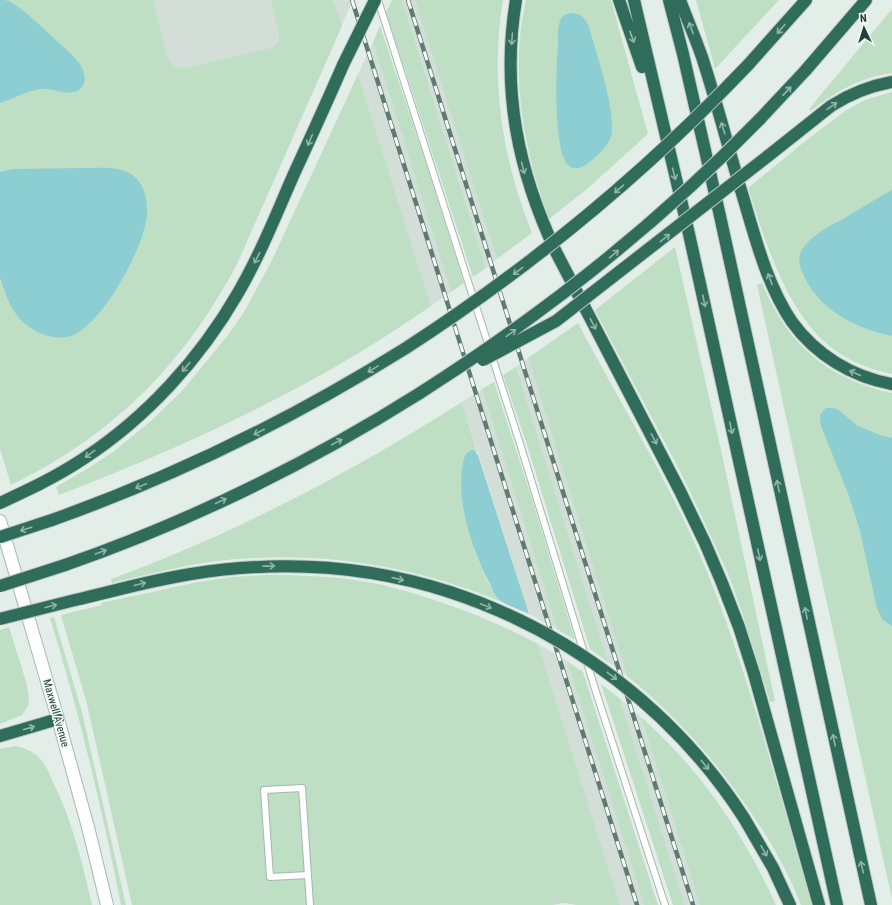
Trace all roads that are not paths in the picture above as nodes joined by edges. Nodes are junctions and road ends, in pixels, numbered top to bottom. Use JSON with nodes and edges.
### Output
{"nodes":[{"id":1,"x":369,"y":0,"type":"edge"},
{"id":2,"x":377,"y":0,"type":"edge"},
{"id":3,"x":516,"y":0,"type":"edge"},
{"id":4,"x":618,"y":0,"type":"edge"},
{"id":5,"x":634,"y":0,"type":"edge"},
{"id":6,"x":669,"y":0,"type":"edge"},
{"id":7,"x":680,"y":0,"type":"edge"},
{"id":8,"x":806,"y":0,"type":"edge"},
{"id":9,"x":866,"y":0,"type":"edge"},
{"id":10,"x":343,"y":65,"type":"junction"},
{"id":11,"x":892,"y":82,"type":"edge"},
{"id":12,"x":661,"y":118,"type":"junction"},
{"id":13,"x":892,"y":384,"type":"edge"},
{"id":14,"x":420,"y":393,"type":"junction"},
{"id":15,"x":0,"y":503,"type":"edge"},
{"id":16,"x":0,"y":522,"type":"edge"},
{"id":17,"x":0,"y":537,"type":"edge"},
{"id":18,"x":0,"y":586,"type":"edge"},
{"id":19,"x":0,"y":618,"type":"edge"},
{"id":20,"x":58,"y":719,"type":"junction"},
{"id":21,"x":0,"y":736,"type":"edge"},
{"id":22,"x":308,"y":875,"type":"junction"},
{"id":23,"x":107,"y":905,"type":"edge"},
{"id":24,"x":310,"y":905,"type":"edge"},
{"id":25,"x":665,"y":905,"type":"edge"},
{"id":26,"x":790,"y":905,"type":"edge"},
{"id":27,"x":819,"y":905,"type":"edge"},
{"id":28,"x":836,"y":905,"type":"edge"},
{"id":29,"x":871,"y":905,"type":"edge"}],
"edges":[{"from":1,"to":10,"type":"highway","bridge":true},
{"from":2,"to":10,"type":"highway","bridge":true},
{"from":2,"to":25,"type":"lane"},
{"from":3,"to":27,"type":"highway","one_way":true},
{"from":4,"to":12,"type":"highway","one_way":true},
{"from":5,"to":12,"type":"highway"},
{"from":29,"to":6,"type":"highway","one_way":true},
{"from":13,"to":7,"type":"highway","one_way":true},
{"from":8,"to":17,"type":"highway","one_way":true,"bridge":true},
{"from":14,"to":9,"type":"highway","one_way":true,"bridge":true},
{"from":10,"to":15,"type":"highway","one_way":true},
{"from":14,"to":11,"type":"highway","one_way":true,"bridge":true},
{"from":12,"to":28,"type":"highway","one_way":true},
{"from":18,"to":14,"type":"highway","one_way":true,"bridge":true},
{"from":16,"to":20,"type":"main road","name":"Maxwell Avenue"},
{"from":19,"to":26,"type":"highway","one_way":true,"bridge":true},
{"from":21,"to":20,"type":"highway","one_way":true},
{"from":20,"to":23,"type":"main road","name":"Maxwell Avenue"},
{"from":22,"to":22,"type":"lane"},
{"from":22,"to":24,"type":"lane"}]}
